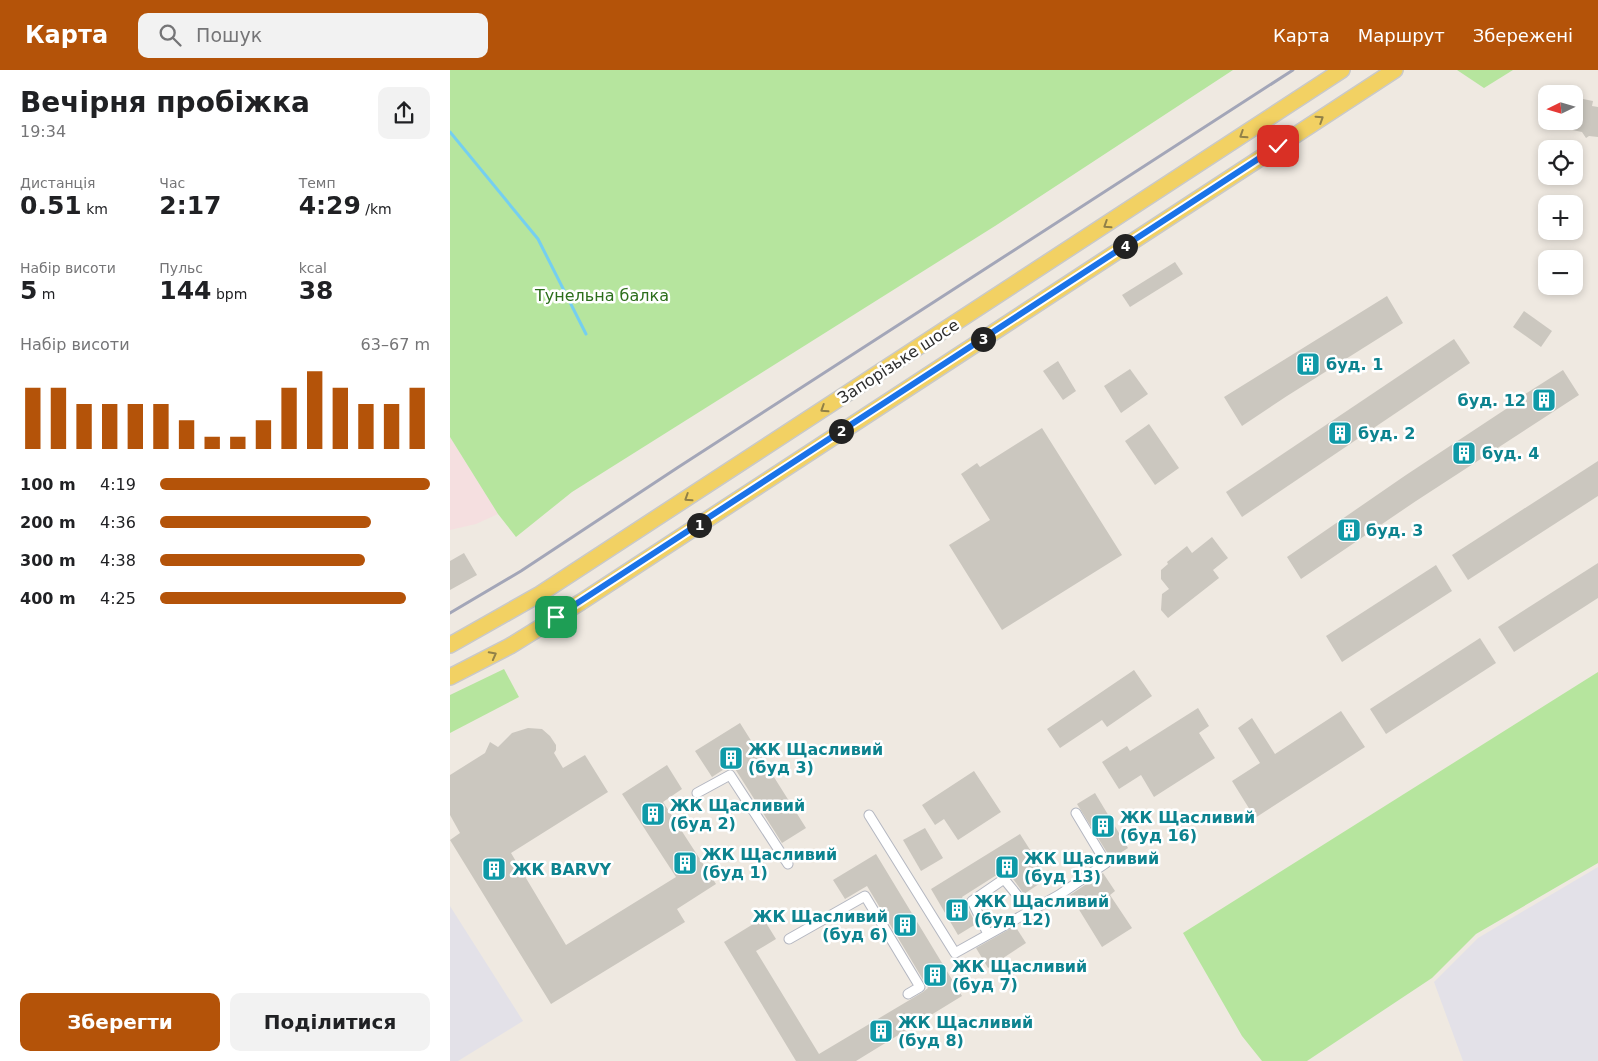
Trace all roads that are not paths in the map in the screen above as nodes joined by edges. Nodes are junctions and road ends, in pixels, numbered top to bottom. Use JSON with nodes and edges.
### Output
{"nodes":[{"id":1,"x":1342,"y":70,"type":"edge"},
{"id":2,"x":1396,"y":70,"type":"edge"},
{"id":3,"x":450,"y":645,"type":"edge"},
{"id":4,"x":450,"y":677,"type":"edge"},
{"id":5,"x":697,"y":793,"type":"dead end"},
{"id":6,"x":1076,"y":813,"type":"dead end"},
{"id":7,"x":869,"y":815,"type":"dead end"},
{"id":8,"x":788,"y":864,"type":"dead end"},
{"id":9,"x":1030,"y":911,"type":"junction"},
{"id":10,"x":988,"y":934,"type":"junction"},
{"id":11,"x":789,"y":939,"type":"dead end"},
{"id":12,"x":908,"y":994,"type":"dead end"}],
"edges":[{"from":1,"to":3,"type":"main road","name":"Запорізьке шосе","one_way":true},
{"from":4,"to":2,"type":"main road","name":"Запорізьке шосе","one_way":true},
{"from":5,"to":8,"type":"street"},
{"from":6,"to":9,"type":"street"},
{"from":7,"to":10,"type":"street"},
{"from":9,"to":10,"type":"street"},
{"from":9,"to":10,"type":"street"},
{"from":11,"to":12,"type":"street"}]}
